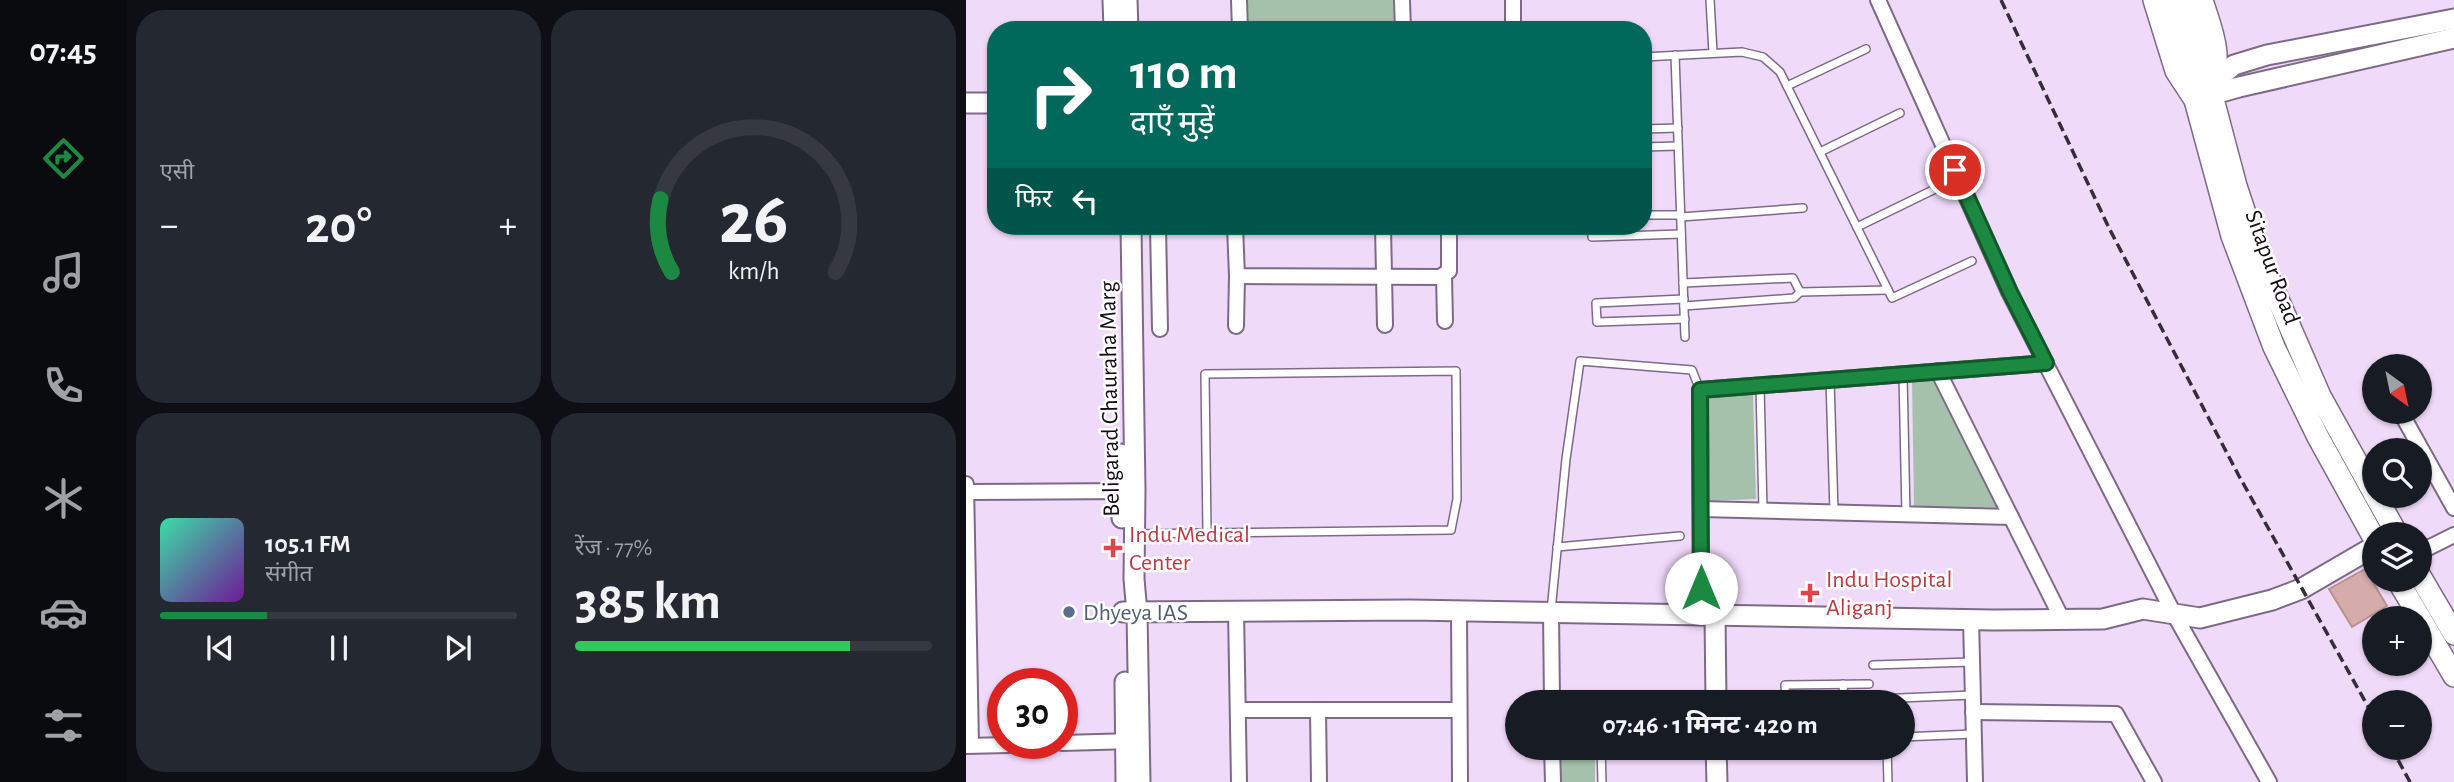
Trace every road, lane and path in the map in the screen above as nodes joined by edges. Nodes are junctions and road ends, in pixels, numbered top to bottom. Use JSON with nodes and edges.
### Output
{"nodes":[{"id":1,"x":1113,"y":0,"type":"edge"},
{"id":2,"x":1127,"y":0,"type":"edge"},
{"id":3,"x":1239,"y":0,"type":"edge"},
{"id":4,"x":1402,"y":0,"type":"edge"},
{"id":5,"x":1513,"y":0,"type":"edge"},
{"id":6,"x":1710,"y":0,"type":"edge"},
{"id":7,"x":1878,"y":0,"type":"edge"},
{"id":8,"x":2154,"y":0,"type":"edge"},
{"id":9,"x":2169,"y":0,"type":"edge"},
{"id":10,"x":2185,"y":0,"type":"edge"},
{"id":11,"x":2202,"y":0,"type":"edge"},
{"id":12,"x":2454,"y":19,"type":"edge"},
{"id":13,"x":1114,"y":21,"type":"edge"},
{"id":14,"x":1128,"y":21,"type":"edge"},
{"id":15,"x":1240,"y":21,"type":"edge"},
{"id":16,"x":1403,"y":21,"type":"edge"},
{"id":17,"x":1513,"y":21,"type":"edge"},
{"id":18,"x":2454,"y":38,"type":"edge"},
{"id":19,"x":1866,"y":49,"type":"dead end"},
{"id":20,"x":1713,"y":53,"type":"junction"},
{"id":21,"x":1675,"y":55,"type":"junction"},
{"id":22,"x":1652,"y":56,"type":"edge"},
{"id":23,"x":1787,"y":86,"type":"junction"},
{"id":24,"x":2201,"y":92,"type":"junction"},
{"id":25,"x":966,"y":103,"type":"edge"},
{"id":26,"x":987,"y":103,"type":"edge"},
{"id":27,"x":1900,"y":113,"type":"dead end"},
{"id":28,"x":1678,"y":128,"type":"junction"},
{"id":29,"x":1652,"y":129,"type":"edge"},
{"id":30,"x":1678,"y":146,"type":"junction"},
{"id":31,"x":1652,"y":147,"type":"edge"},
{"id":32,"x":1820,"y":152,"type":"junction"},
{"id":33,"x":1933,"y":190,"type":"dead end"},
{"id":34,"x":1803,"y":208,"type":"dead end"},
{"id":35,"x":1652,"y":215,"type":"edge"},
{"id":36,"x":1681,"y":216,"type":"junction"},
{"id":37,"x":1857,"y":227,"type":"junction"},
{"id":38,"x":1681,"y":234,"type":"junction"},
{"id":39,"x":1119,"y":235,"type":"edge"},
{"id":40,"x":1131,"y":235,"type":"edge"},
{"id":41,"x":1158,"y":235,"type":"edge"},
{"id":42,"x":1235,"y":235,"type":"edge"},
{"id":43,"x":1383,"y":235,"type":"edge"},
{"id":44,"x":1448,"y":235,"type":"edge"},
{"id":45,"x":1592,"y":235,"type":"edge"},
{"id":46,"x":1651,"y":235,"type":"edge"},
{"id":47,"x":1652,"y":235,"type":"edge"},
{"id":48,"x":1972,"y":261,"type":"dead end"},
{"id":49,"x":1237,"y":276,"type":"junction"},
{"id":50,"x":1444,"y":276,"type":"junction"},
{"id":51,"x":1384,"y":277,"type":"junction"},
{"id":52,"x":1683,"y":284,"type":"junction"},
{"id":53,"x":1888,"y":290,"type":"junction"},
{"id":54,"x":1800,"y":292,"type":"junction"},
{"id":55,"x":1684,"y":303,"type":"junction"},
{"id":56,"x":1685,"y":318,"type":"junction"},
{"id":57,"x":1445,"y":321,"type":"dead end"},
{"id":58,"x":1385,"y":325,"type":"dead end"},
{"id":59,"x":1236,"y":326,"type":"dead end"},
{"id":60,"x":1160,"y":329,"type":"dead end"},
{"id":61,"x":1685,"y":337,"type":"dead end"},
{"id":62,"x":2046,"y":363,"type":"junction"},
{"id":63,"x":1938,"y":371,"type":"junction"},
{"id":64,"x":1903,"y":374,"type":"junction"},
{"id":65,"x":1830,"y":380,"type":"junction"},
{"id":66,"x":1760,"y":385,"type":"junction"},
{"id":67,"x":1700,"y":390,"type":"junction"},
{"id":68,"x":2407,"y":424,"type":"edge"},
{"id":69,"x":2362,"y":472,"type":"edge"},
{"id":70,"x":966,"y":484,"type":"edge"},
{"id":71,"x":1128,"y":491,"type":"junction"},
{"id":72,"x":966,"y":492,"type":"edge"},
{"id":73,"x":2454,"y":508,"type":"edge"},
{"id":74,"x":1701,"y":509,"type":"junction"},
{"id":75,"x":1763,"y":510,"type":"junction"},
{"id":76,"x":1834,"y":512,"type":"junction"},
{"id":77,"x":1906,"y":514,"type":"junction"},
{"id":78,"x":2011,"y":517,"type":"junction"},
{"id":79,"x":2364,"y":522,"type":"edge"},
{"id":80,"x":1208,"y":533,"type":"junction"},
{"id":81,"x":1134,"y":534,"type":"junction"},
{"id":82,"x":2454,"y":535,"type":"edge"},
{"id":83,"x":1680,"y":536,"type":"dead end"},
{"id":84,"x":2432,"y":546,"type":"edge"},
{"id":85,"x":1558,"y":547,"type":"junction"},
{"id":86,"x":2362,"y":551,"type":"edge"},
{"id":87,"x":967,"y":574,"type":"edge"},
{"id":88,"x":2429,"y":592,"type":"edge"},
{"id":89,"x":1459,"y":610,"type":"junction"},
{"id":90,"x":1236,"y":611,"type":"junction"},
{"id":91,"x":1130,"y":612,"type":"junction"},
{"id":92,"x":1551,"y":612,"type":"junction"},
{"id":93,"x":2174,"y":614,"type":"junction"},
{"id":94,"x":1708,"y":615,"type":"junction"},
{"id":95,"x":1970,"y":619,"type":"junction"},
{"id":96,"x":2062,"y":619,"type":"junction"},
{"id":97,"x":2454,"y":634,"type":"edge"},
{"id":98,"x":2432,"y":638,"type":"edge"},
{"id":99,"x":1972,"y":662,"type":"junction"},
{"id":100,"x":968,"y":663,"type":"edge"},
{"id":101,"x":1873,"y":665,"type":"dead end"},
{"id":102,"x":2454,"y":676,"type":"edge"},
{"id":103,"x":1843,"y":684,"type":"junction"},
{"id":104,"x":1869,"y":684,"type":"dead end"},
{"id":105,"x":1552,"y":690,"type":"edge"},
{"id":106,"x":1715,"y":690,"type":"edge"},
{"id":107,"x":1785,"y":690,"type":"edge"},
{"id":108,"x":1843,"y":690,"type":"edge"},
{"id":109,"x":1973,"y":695,"type":"junction"},
{"id":110,"x":1915,"y":697,"type":"edge"},
{"id":111,"x":1238,"y":710,"type":"junction"},
{"id":112,"x":1318,"y":710,"type":"junction"},
{"id":113,"x":1460,"y":710,"type":"junction"},
{"id":114,"x":1973,"y":712,"type":"junction"},
{"id":115,"x":1974,"y":734,"type":"junction"},
{"id":116,"x":1915,"y":736,"type":"edge"},
{"id":117,"x":1133,"y":741,"type":"junction"},
{"id":118,"x":1078,"y":743,"type":"edge"},
{"id":119,"x":969,"y":746,"type":"edge"},
{"id":120,"x":987,"y":746,"type":"edge"},
{"id":121,"x":1552,"y":760,"type":"edge"},
{"id":122,"x":1601,"y":760,"type":"edge"},
{"id":123,"x":1716,"y":760,"type":"edge"},
{"id":124,"x":1887,"y":760,"type":"edge"},
{"id":125,"x":1126,"y":782,"type":"edge"},
{"id":126,"x":1140,"y":782,"type":"edge"},
{"id":127,"x":1238,"y":782,"type":"edge"},
{"id":128,"x":1319,"y":782,"type":"edge"},
{"id":129,"x":1460,"y":782,"type":"edge"},
{"id":130,"x":1553,"y":782,"type":"edge"},
{"id":131,"x":1602,"y":782,"type":"edge"},
{"id":132,"x":1717,"y":782,"type":"edge"},
{"id":133,"x":1888,"y":782,"type":"edge"},
{"id":134,"x":1975,"y":782,"type":"edge"},
{"id":135,"x":2154,"y":782,"type":"edge"},
{"id":136,"x":2269,"y":782,"type":"edge"}],
"edges":[{"from":1,"to":13,"type":"street"},
{"from":2,"to":14,"type":"street"},
{"from":3,"to":15,"type":"street"},
{"from":4,"to":16,"type":"street"},
{"from":5,"to":17,"type":"street"},
{"from":6,"to":20,"type":"lane"},
{"from":7,"to":62,"type":"street"},
{"from":8,"to":24,"type":"main road","name":"Sitapur Road"},
{"from":9,"to":24,"type":"street"},
{"from":10,"to":24,"type":"street"},
{"from":11,"to":24,"type":"main road","name":"Sitapur Road"},
{"from":12,"to":24,"type":"street"},
{"from":18,"to":24,"type":"street"},
{"from":19,"to":23,"type":"lane"},
{"from":20,"to":21,"type":"lane"},
{"from":20,"to":23,"type":"lane"},
{"from":21,"to":22,"type":"lane"},
{"from":21,"to":28,"type":"lane"},
{"from":23,"to":32,"type":"lane"},
{"from":24,"to":69,"type":"main road","name":"Sitapur Road"},
{"from":24,"to":79,"type":"main road","name":"Sitapur Road"},
{"from":25,"to":26,"type":"street"},
{"from":27,"to":32,"type":"lane"},
{"from":28,"to":29,"type":"lane"},
{"from":28,"to":30,"type":"lane"},
{"from":30,"to":31,"type":"lane"},
{"from":30,"to":36,"type":"lane"},
{"from":32,"to":37,"type":"lane"},
{"from":33,"to":37,"type":"lane"},
{"from":34,"to":36,"type":"lane"},
{"from":35,"to":36,"type":"lane"},
{"from":36,"to":38,"type":"lane"},
{"from":37,"to":53,"type":"lane"},
{"from":38,"to":47,"type":"lane"},
{"from":38,"to":52,"type":"lane"},
{"from":39,"to":71,"type":"street"},
{"from":40,"to":71,"type":"street","name":"Beligarad Chauraha Marg"},
{"from":41,"to":60,"type":"street"},
{"from":42,"to":49,"type":"street"},
{"from":43,"to":51,"type":"street"},
{"from":44,"to":50,"type":"street"},
{"from":45,"to":46,"type":"lane"},
{"from":48,"to":53,"type":"lane"},
{"from":49,"to":51,"type":"street"},
{"from":49,"to":59,"type":"street"},
{"from":50,"to":51,"type":"street"},
{"from":50,"to":57,"type":"street"},
{"from":51,"to":58,"type":"street"},
{"from":52,"to":54,"type":"lane"},
{"from":52,"to":55,"type":"lane"},
{"from":53,"to":54,"type":"lane"},
{"from":54,"to":55,"type":"lane"},
{"from":55,"to":56,"type":"lane"},
{"from":55,"to":56,"type":"lane"},
{"from":56,"to":61,"type":"lane"},
{"from":62,"to":63,"type":"street"},
{"from":62,"to":93,"type":"street"},
{"from":63,"to":64,"type":"street"},
{"from":63,"to":78,"type":"street"},
{"from":64,"to":65,"type":"street"},
{"from":64,"to":77,"type":"lane"},
{"from":65,"to":66,"type":"street"},
{"from":65,"to":76,"type":"lane"},
{"from":66,"to":67,"type":"street"},
{"from":66,"to":75,"type":"lane"},
{"from":67,"to":74,"type":"street"},
{"from":67,"to":85,"type":"lane"},
{"from":68,"to":73,"type":"street"},
{"from":70,"to":72,"type":"street"},
{"from":71,"to":72,"type":"street"},
{"from":71,"to":81,"type":"street","name":"Beligarad Chauraha Marg"},
{"from":71,"to":91,"type":"street"},
{"from":72,"to":87,"type":"street"},
{"from":74,"to":75,"type":"street"},
{"from":74,"to":94,"type":"street"},
{"from":75,"to":76,"type":"street"},
{"from":76,"to":77,"type":"street"},
{"from":77,"to":78,"type":"street"},
{"from":78,"to":96,"type":"street"},
{"from":80,"to":80,"type":"lane"},
{"from":80,"to":81,"type":"lane"},
{"from":81,"to":91,"type":"street","name":"Beligarad Chauraha Marg"},
{"from":82,"to":84,"type":"street"},
{"from":83,"to":85,"type":"lane"},
{"from":85,"to":92,"type":"lane"},
{"from":86,"to":93,"type":"street"},
{"from":87,"to":100,"type":"street"},
{"from":88,"to":97,"type":"main road"},
{"from":89,"to":90,"type":"street"},
{"from":89,"to":92,"type":"street"},
{"from":89,"to":113,"type":"street"},
{"from":90,"to":91,"type":"street"},
{"from":90,"to":111,"type":"street"},
{"from":91,"to":117,"type":"street","name":"Beligarad Chauraha Marg"},
{"from":92,"to":94,"type":"street"},
{"from":92,"to":105,"type":"street"},
{"from":93,"to":96,"type":"street"},
{"from":93,"to":136,"type":"street"},
{"from":94,"to":95,"type":"street"},
{"from":94,"to":106,"type":"street"},
{"from":95,"to":96,"type":"street"},
{"from":95,"to":99,"type":"street"},
{"from":98,"to":102,"type":"main road"},
{"from":99,"to":101,"type":"lane"},
{"from":99,"to":109,"type":"street"},
{"from":100,"to":119,"type":"street"},
{"from":103,"to":104,"type":"lane"},
{"from":103,"to":107,"type":"lane"},
{"from":103,"to":108,"type":"lane"},
{"from":109,"to":110,"type":"lane"},
{"from":109,"to":114,"type":"street"},
{"from":111,"to":112,"type":"street"},
{"from":111,"to":127,"type":"street"},
{"from":112,"to":113,"type":"street"},
{"from":112,"to":128,"type":"street"},
{"from":113,"to":129,"type":"street"},
{"from":114,"to":115,"type":"street"},
{"from":114,"to":135,"type":"street"},
{"from":115,"to":116,"type":"lane"},
{"from":115,"to":134,"type":"street"},
{"from":117,"to":118,"type":"street"},
{"from":117,"to":125,"type":"street"},
{"from":117,"to":126,"type":"street","name":"Beligarad Chauraha Marg"},
{"from":119,"to":120,"type":"street"},
{"from":121,"to":130,"type":"street"},
{"from":122,"to":131,"type":"lane"},
{"from":123,"to":132,"type":"street"},
{"from":124,"to":133,"type":"lane"}]}
